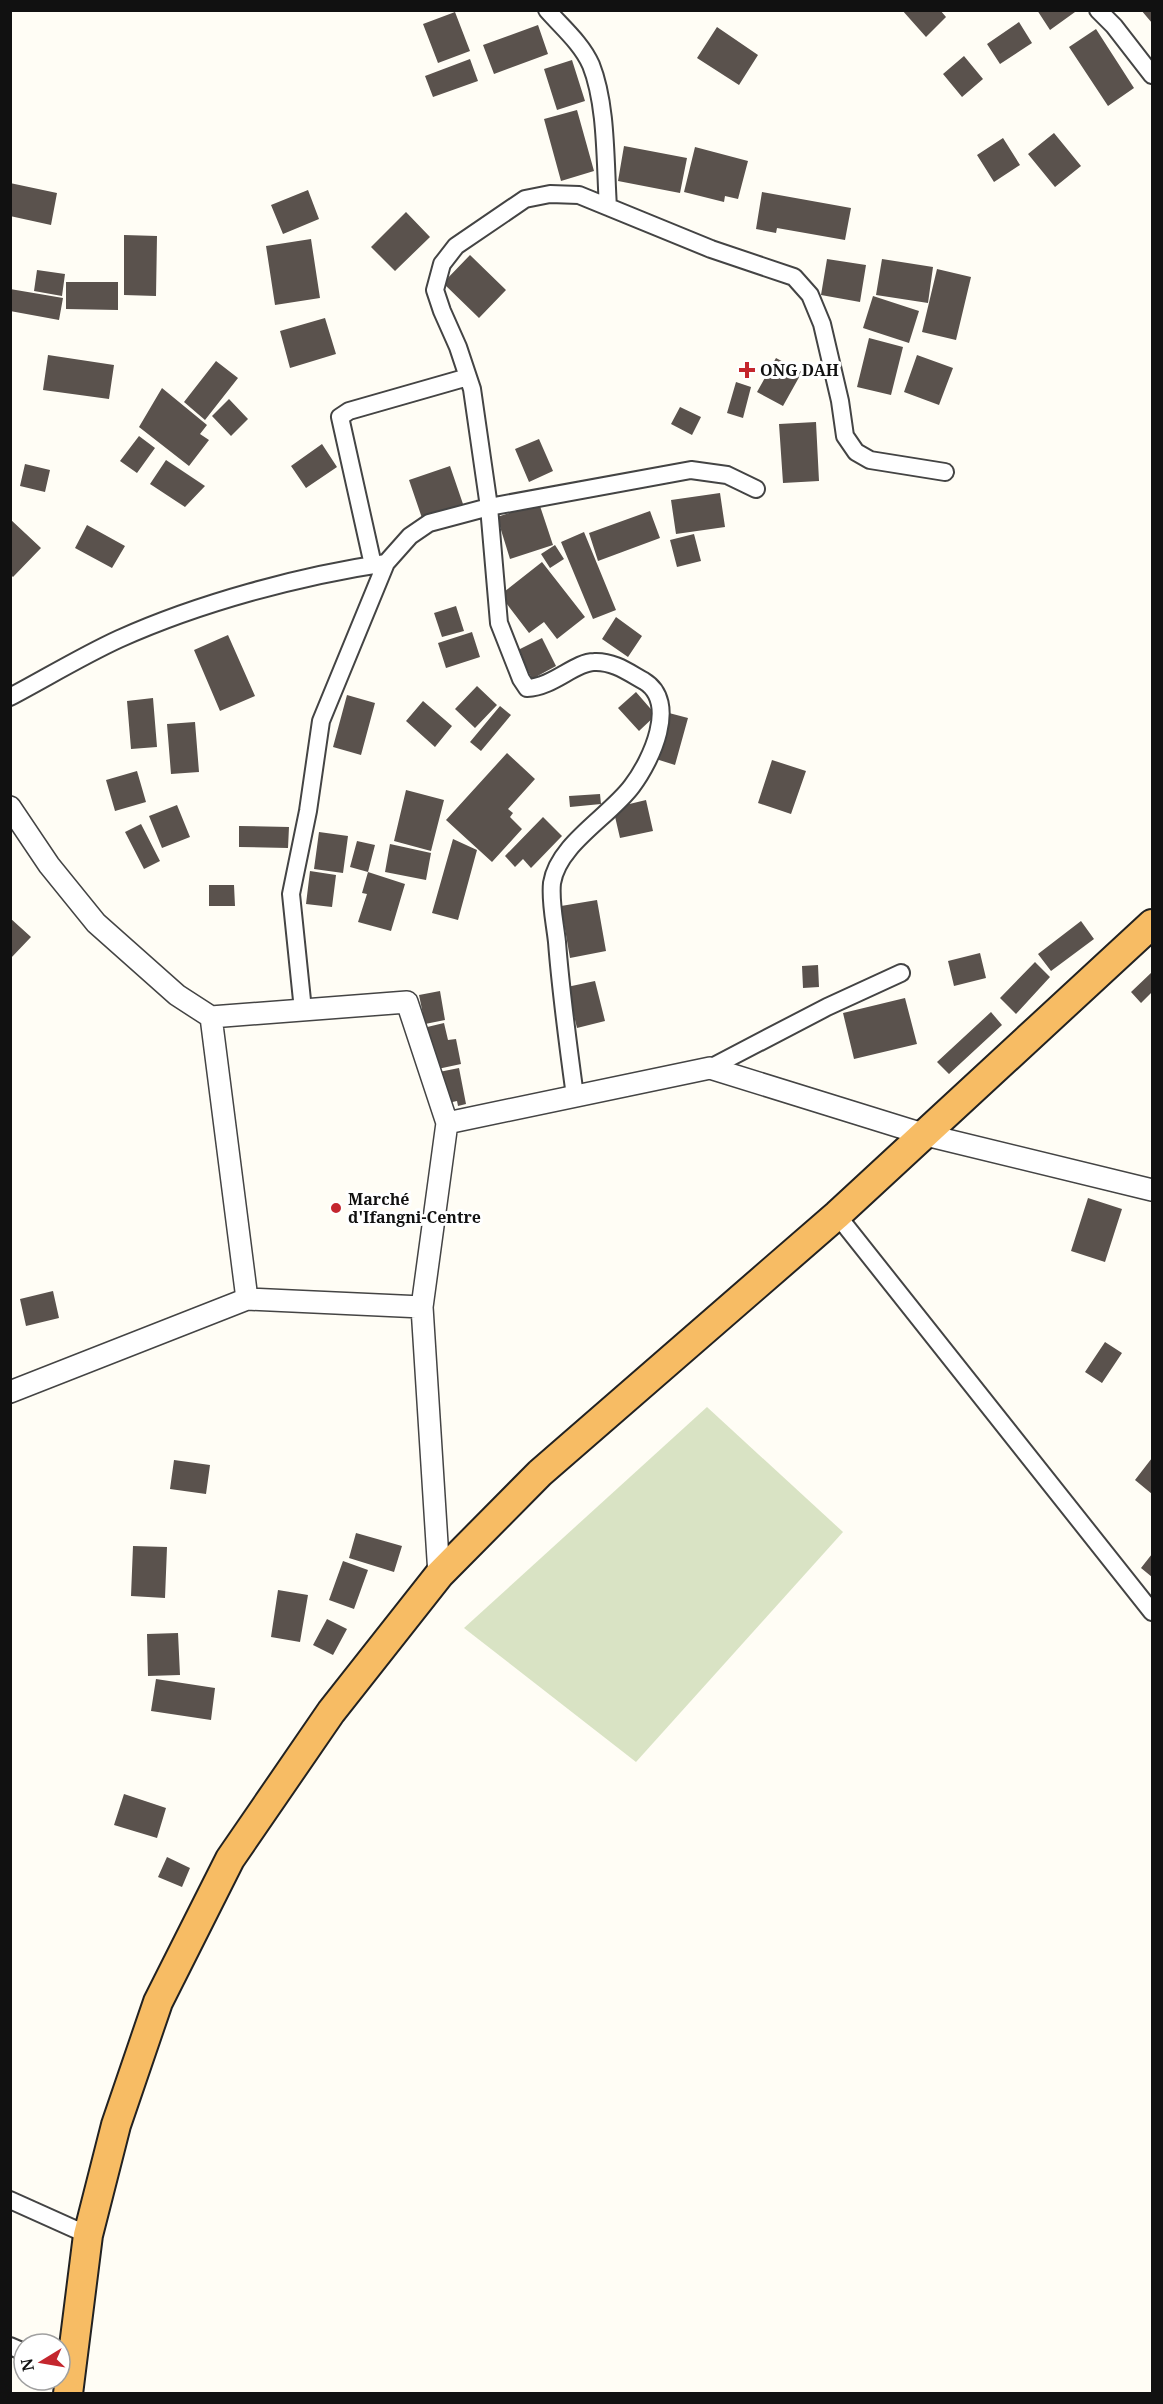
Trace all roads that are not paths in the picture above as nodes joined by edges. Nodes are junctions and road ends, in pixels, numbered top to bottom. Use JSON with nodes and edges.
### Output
{"nodes":[{"id":1,"x":547,"y":10,"type":"edge"},
{"id":2,"x":1098,"y":10,"type":"edge"},
{"id":3,"x":1152,"y":75,"type":"edge"},
{"id":4,"x":608,"y":207,"type":"junction"},
{"id":5,"x":468,"y":377,"type":"junction"},
{"id":6,"x":945,"y":472,"type":"dead end"},
{"id":7,"x":756,"y":489,"type":"dead end"},
{"id":8,"x":489,"y":507,"type":"junction"},
{"id":9,"x":380,"y":564,"type":"junction"},
{"id":10,"x":10,"y":697,"type":"edge"},
{"id":11,"x":10,"y":807,"type":"edge"},
{"id":12,"x":16,"y":826,"type":"edge"},
{"id":13,"x":1152,"y":924,"type":"edge"},
{"id":14,"x":901,"y":973,"type":"dead end"},
{"id":15,"x":303,"y":1010,"type":"junction"},
{"id":16,"x":211,"y":1017,"type":"junction"},
{"id":17,"x":710,"y":1068,"type":"junction"},
{"id":18,"x":575,"y":1096,"type":"junction"},
{"id":19,"x":447,"y":1123,"type":"junction"},
{"id":20,"x":926,"y":1135,"type":"junction"},
{"id":21,"x":1152,"y":1190,"type":"edge"},
{"id":22,"x":837,"y":1215,"type":"junction"},
{"id":23,"x":248,"y":1299,"type":"junction"},
{"id":24,"x":422,"y":1306,"type":"junction"},
{"id":25,"x":10,"y":1392,"type":"edge"},
{"id":26,"x":439,"y":1575,"type":"junction"},
{"id":27,"x":1152,"y":1612,"type":"edge"},
{"id":28,"x":10,"y":2200,"type":"edge"},
{"id":29,"x":88,"y":2235,"type":"junction"},
{"id":30,"x":72,"y":2338,"type":"edge"}],
"edges":[{"from":1,"to":4,"type":"street"},
{"from":2,"to":3,"type":"street"},
{"from":4,"to":5,"type":"street"},
{"from":4,"to":6,"type":"street"},
{"from":5,"to":8,"type":"street"},
{"from":5,"to":9,"type":"street"},
{"from":7,"to":8,"type":"street"},
{"from":8,"to":9,"type":"street"},
{"from":8,"to":18,"type":"street"},
{"from":9,"to":10,"type":"street"},
{"from":9,"to":15,"type":"street"},
{"from":11,"to":12,"type":"street"},
{"from":12,"to":16,"type":"street"},
{"from":13,"to":20,"type":"highway"},
{"from":14,"to":17,"type":"street"},
{"from":15,"to":16,"type":"street"},
{"from":15,"to":19,"type":"street"},
{"from":16,"to":23,"type":"street"},
{"from":17,"to":18,"type":"street"},
{"from":17,"to":20,"type":"street"},
{"from":18,"to":19,"type":"street"},
{"from":19,"to":24,"type":"street"},
{"from":20,"to":21,"type":"street"},
{"from":20,"to":22,"type":"highway"},
{"from":22,"to":26,"type":"highway"},
{"from":22,"to":27,"type":"street"},
{"from":23,"to":24,"type":"street"},
{"from":23,"to":25,"type":"street"},
{"from":24,"to":26,"type":"street"},
{"from":26,"to":29,"type":"highway"},
{"from":28,"to":29,"type":"street"},
{"from":29,"to":30,"type":"highway"}]}
